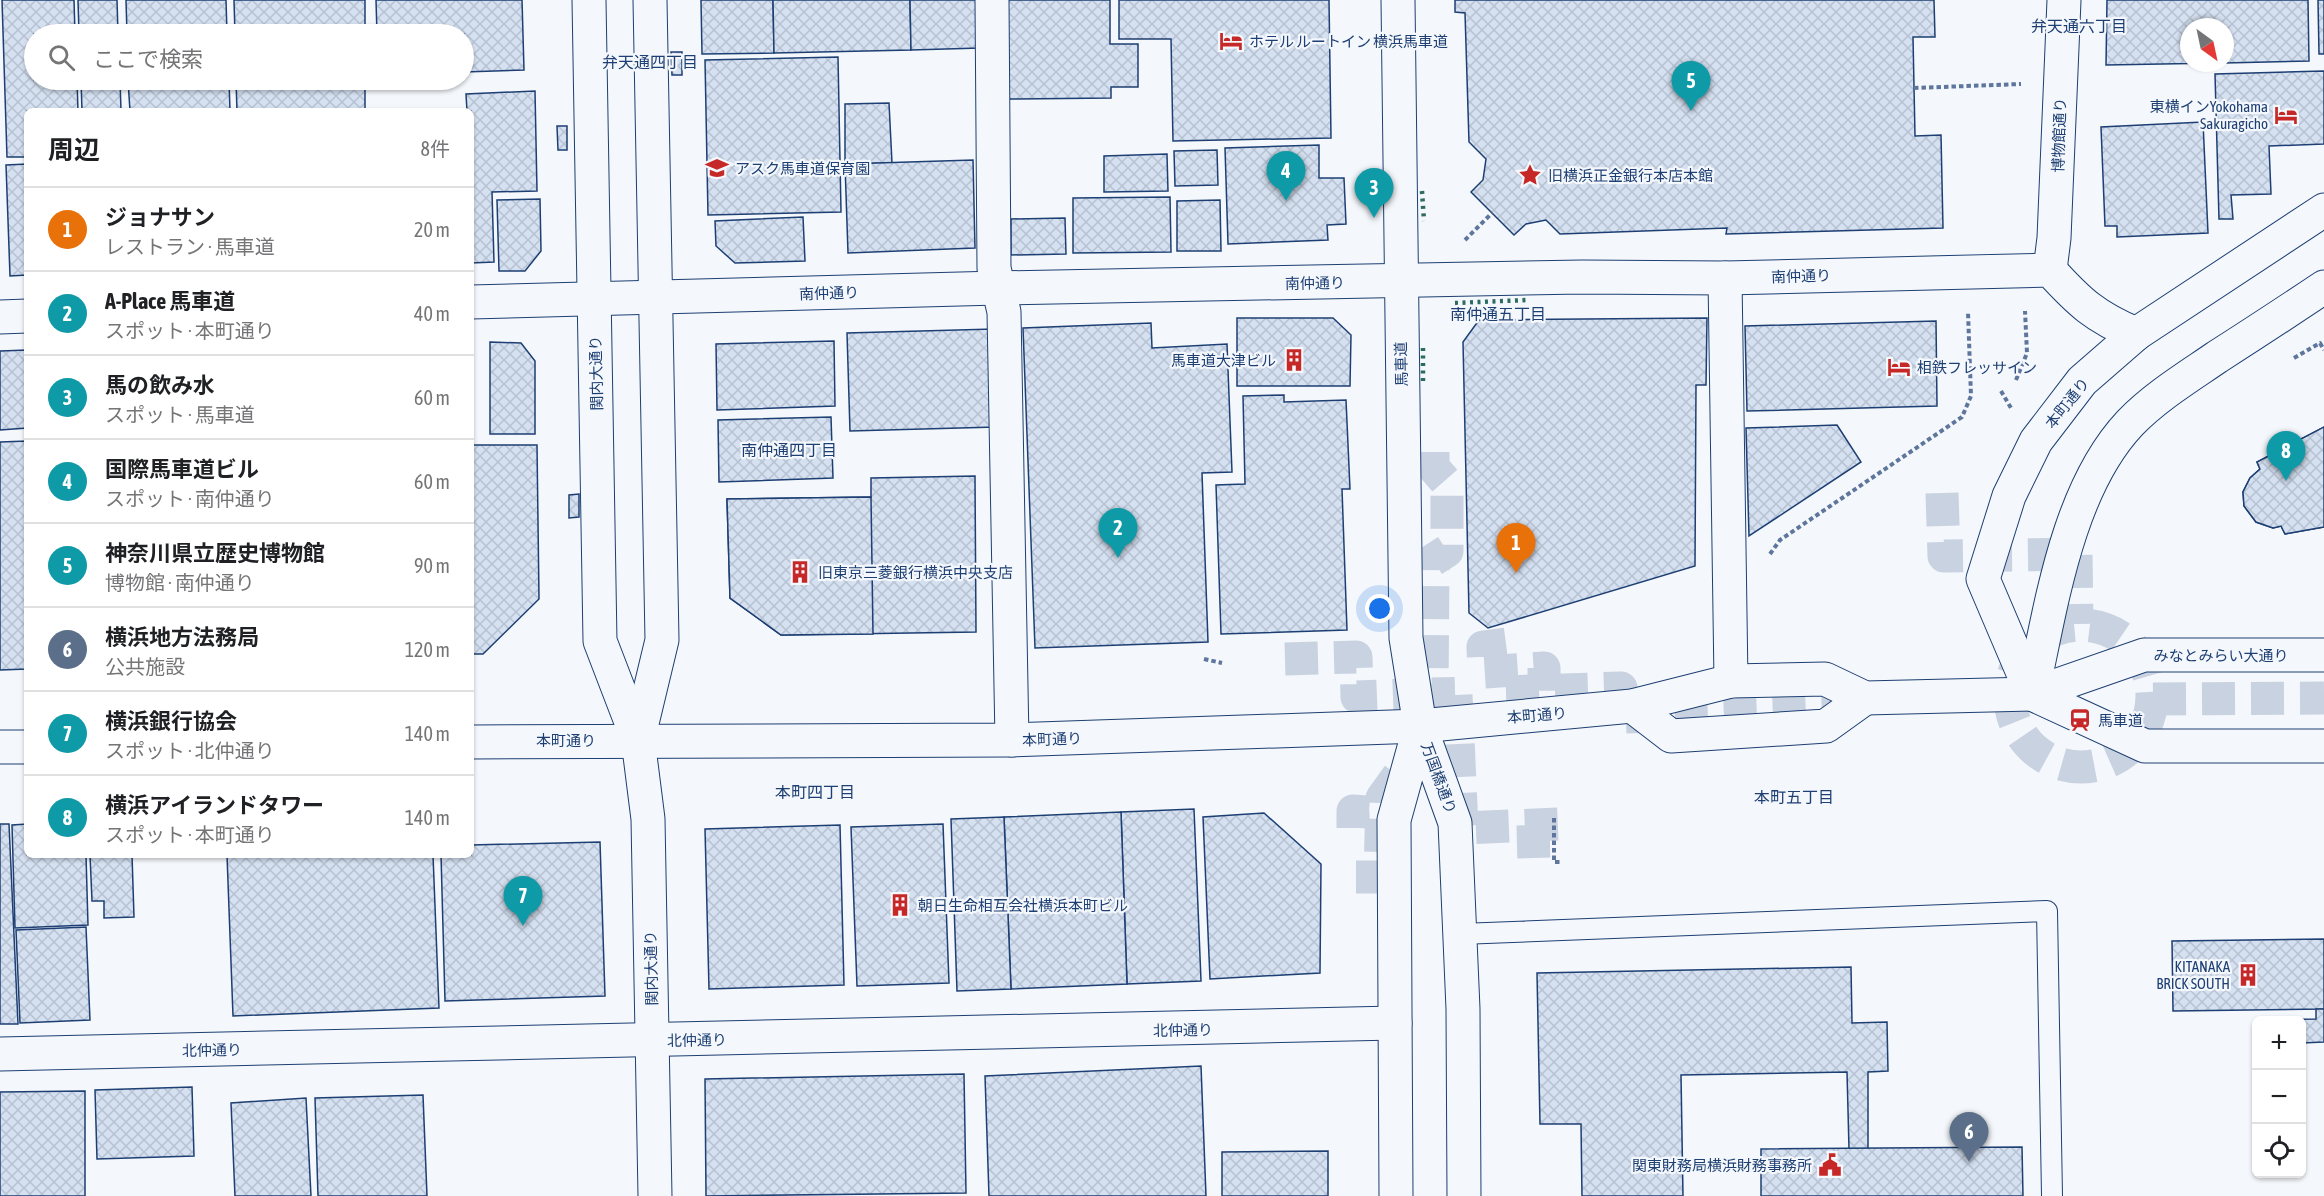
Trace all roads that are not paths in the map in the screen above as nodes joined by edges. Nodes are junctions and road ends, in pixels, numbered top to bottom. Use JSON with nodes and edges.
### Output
{"nodes":[{"id":1,"x":589,"y":0,"type":"edge"},
{"id":2,"x":650,"y":0,"type":"edge"},
{"id":3,"x":992,"y":0,"type":"edge"},
{"id":4,"x":1398,"y":0,"type":"edge"},
{"id":5,"x":2064,"y":0,"type":"edge"},
{"id":6,"x":2324,"y":210,"type":"edge"},
{"id":7,"x":2050,"y":270,"type":"junction"},
{"id":8,"x":1725,"y":278,"type":"junction"},
{"id":9,"x":1401,"y":281,"type":"junction"},
{"id":10,"x":2324,"y":287,"type":"edge"},
{"id":11,"x":998,"y":288,"type":"junction"},
{"id":12,"x":656,"y":298,"type":"junction"},
{"id":13,"x":594,"y":299,"type":"junction"},
{"id":14,"x":474,"y":302,"type":"edge"},
{"id":15,"x":24,"y":316,"type":"edge"},
{"id":16,"x":0,"y":317,"type":"edge"},
{"id":17,"x":2136,"y":334,"type":"junction"},
{"id":18,"x":2324,"y":655,"type":"edge"},
{"id":19,"x":1731,"y":681,"type":"junction"},
{"id":20,"x":2032,"y":694,"type":"junction"},
{"id":21,"x":1865,"y":698,"type":"junction"},
{"id":22,"x":1632,"y":706,"type":"junction"},
{"id":23,"x":1420,"y":726,"type":"junction"},
{"id":24,"x":638,"y":740,"type":"junction"},
{"id":25,"x":1012,"y":740,"type":"junction"},
{"id":26,"x":474,"y":742,"type":"edge"},
{"id":27,"x":0,"y":747,"type":"edge"},
{"id":28,"x":24,"y":747,"type":"edge"},
{"id":29,"x":2324,"y":747,"type":"edge"},
{"id":30,"x":1460,"y":934,"type":"junction"},
{"id":31,"x":1395,"y":1023,"type":"junction"},
{"id":32,"x":652,"y":1041,"type":"junction"},
{"id":33,"x":0,"y":1054,"type":"edge"},
{"id":34,"x":655,"y":1196,"type":"edge"},
{"id":35,"x":1396,"y":1196,"type":"edge"},
{"id":36,"x":1464,"y":1196,"type":"edge"},
{"id":37,"x":2052,"y":1196,"type":"edge"}],
"edges":[{"from":1,"to":13,"type":"main road","name":"関内大通り"},
{"from":2,"to":12,"type":"main road","name":"関内大通り"},
{"from":3,"to":11,"type":"main road"},
{"from":4,"to":9,"type":"main road","name":"馬車道"},
{"from":5,"to":7,"type":"main road","name":"博物館通り"},
{"from":6,"to":17,"type":"main road","name":"本町通り"},
{"from":7,"to":8,"type":"main road","name":"南仲通り"},
{"from":7,"to":17,"type":"main road"},
{"from":8,"to":9,"type":"main road","name":"南仲通り"},
{"from":8,"to":19,"type":"main road"},
{"from":9,"to":11,"type":"main road","name":"南仲通り"},
{"from":9,"to":23,"type":"main road","name":"馬車道"},
{"from":10,"to":20,"type":"main road"},
{"from":11,"to":12,"type":"main road","name":"南仲通り"},
{"from":11,"to":25,"type":"main road"},
{"from":12,"to":13,"type":"main road","name":"南仲通り"},
{"from":12,"to":24,"type":"main road","name":"関内大通り"},
{"from":13,"to":14,"type":"main road","name":"南仲通り"},
{"from":13,"to":24,"type":"main road","name":"関内大通り"},
{"from":15,"to":16,"type":"main road"},
{"from":17,"to":20,"type":"main road","name":"本町通り"},
{"from":18,"to":20,"type":"main road","name":"みなとみらい大通り"},
{"from":19,"to":21,"type":"main road","name":"本町通り"},
{"from":19,"to":22,"type":"main road","name":"本町通り"},
{"from":20,"to":21,"type":"main road","name":"本町通り"},
{"from":20,"to":29,"type":"main road"},
{"from":21,"to":22,"type":"main road"},
{"from":22,"to":23,"type":"main road","name":"本町通り"},
{"from":23,"to":25,"type":"main road","name":"本町通り"},
{"from":23,"to":30,"type":"main road","name":"万国橋通り"},
{"from":23,"to":31,"type":"main road","name":"万国橋通り"},
{"from":24,"to":25,"type":"main road","name":"本町通り"},
{"from":24,"to":26,"type":"main road","name":"本町通り"},
{"from":24,"to":32,"type":"main road","name":"関内大通り"},
{"from":27,"to":28,"type":"main road"},
{"from":30,"to":36,"type":"main road","name":"万国橋通り"},
{"from":30,"to":37,"type":"lane"},
{"from":31,"to":32,"type":"main road","name":"北仲通り"},
{"from":31,"to":35,"type":"main road","name":"万国橋通り"},
{"from":32,"to":33,"type":"main road","name":"北仲通り"},
{"from":32,"to":34,"type":"main road","name":"関内大通り"}]}
